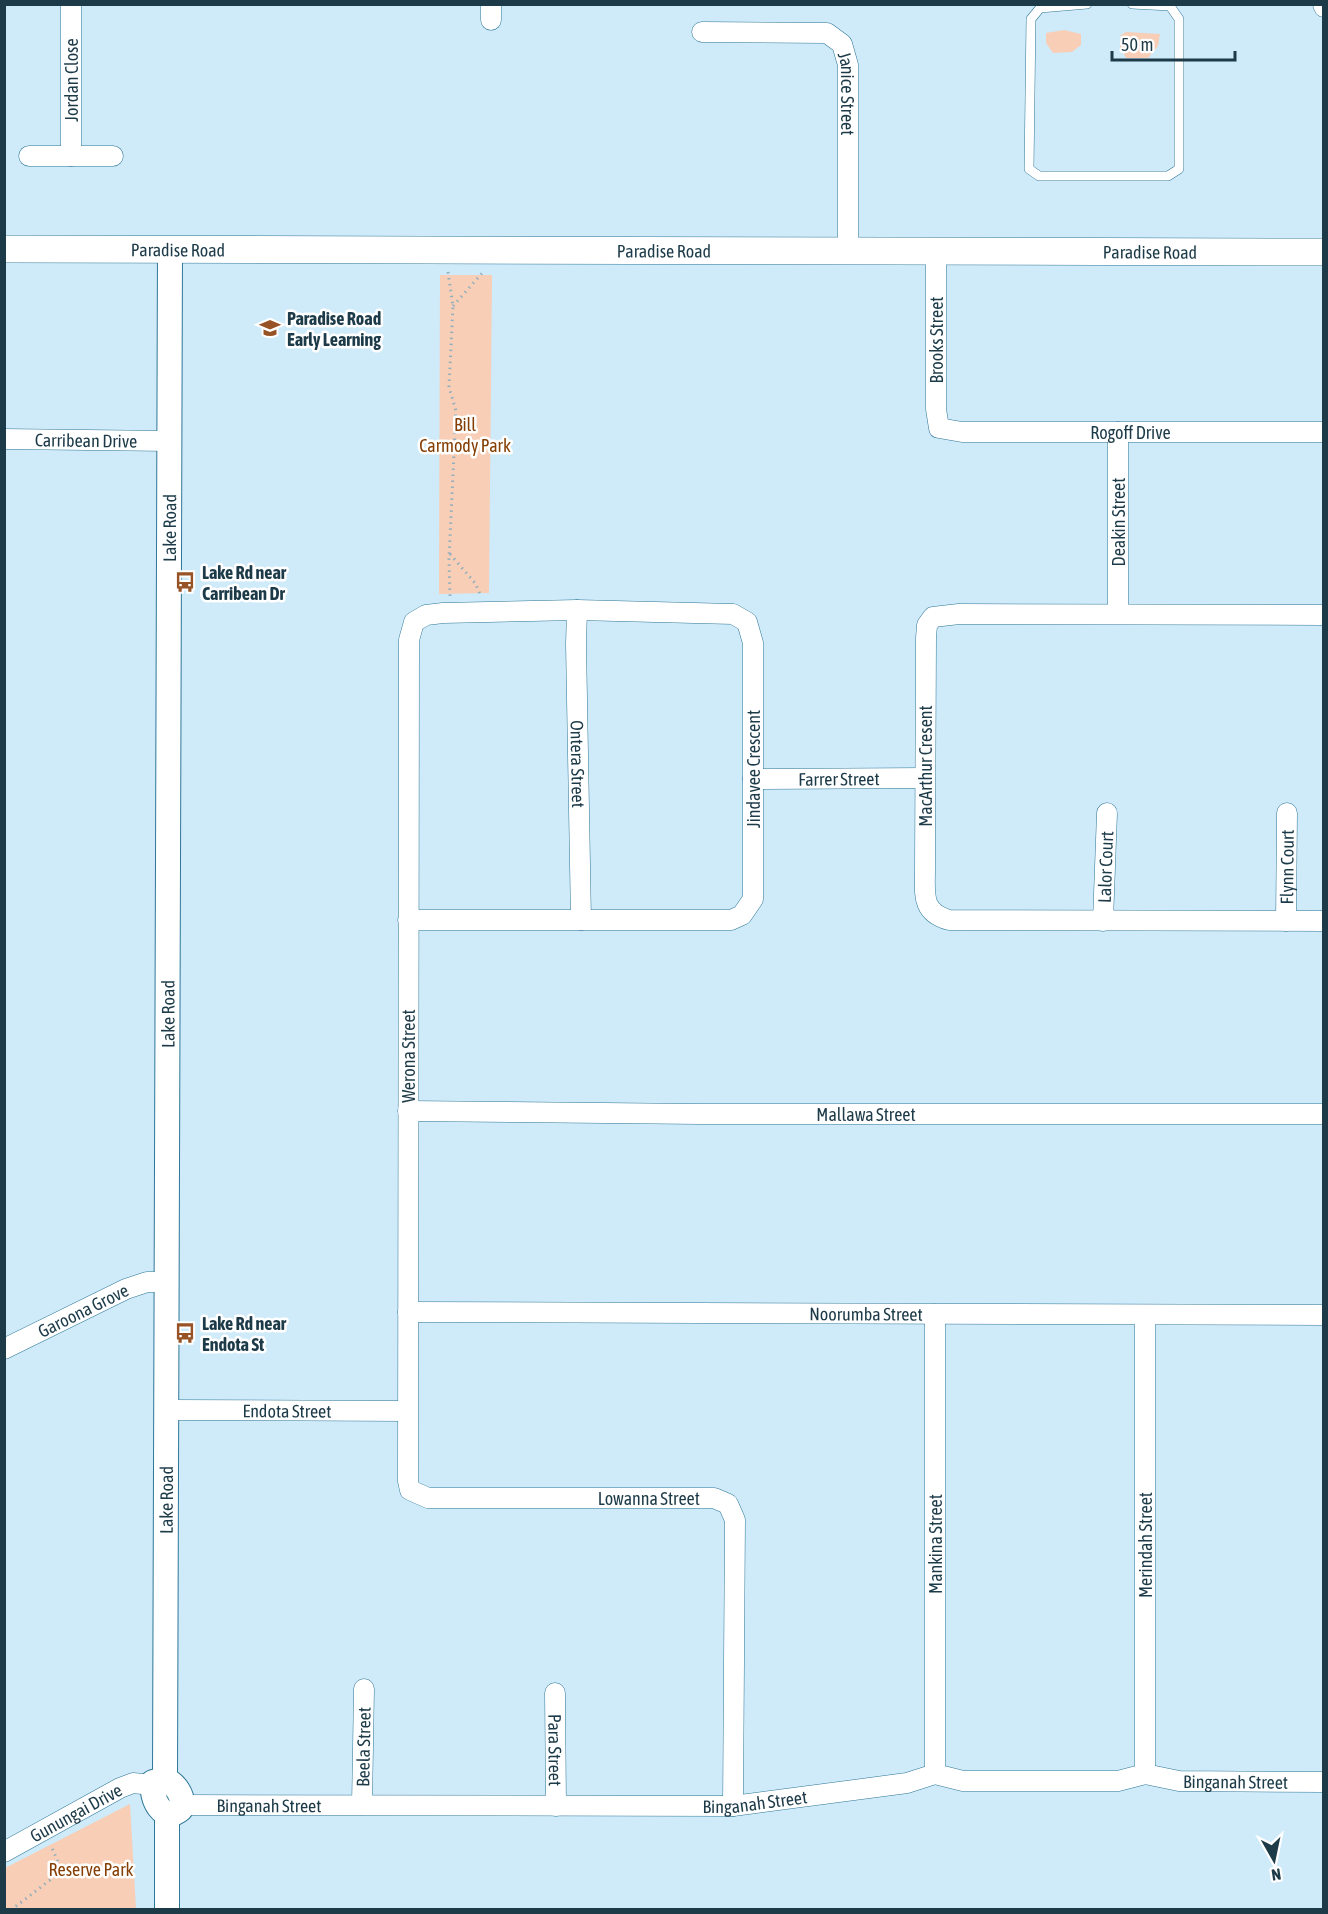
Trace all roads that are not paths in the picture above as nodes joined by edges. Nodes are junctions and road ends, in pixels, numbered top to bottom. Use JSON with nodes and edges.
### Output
{"nodes":[{"id":1,"x":71,"y":4,"type":"edge"},
{"id":2,"x":1087,"y":4,"type":"edge"},
{"id":3,"x":1132,"y":4,"type":"edge"},
{"id":4,"x":702,"y":32,"type":"dead end"},
{"id":5,"x":29,"y":156,"type":"dead end"},
{"id":6,"x":71,"y":156,"type":"junction"},
{"id":7,"x":113,"y":156,"type":"dead end"},
{"id":8,"x":4,"y":249,"type":"edge"},
{"id":9,"x":170,"y":249,"type":"junction"},
{"id":10,"x":936,"y":250,"type":"junction"},
{"id":11,"x":848,"y":251,"type":"junction"},
{"id":12,"x":1323,"y":252,"type":"edge"},
{"id":13,"x":939,"y":428,"type":"joint"},
{"id":14,"x":1118,"y":432,"type":"junction"},
{"id":15,"x":1323,"y":432,"type":"edge"},
{"id":16,"x":4,"y":440,"type":"edge"},
{"id":17,"x":169,"y":441,"type":"junction"},
{"id":18,"x":577,"y":610,"type":"junction"},
{"id":19,"x":1118,"y":613,"type":"junction"},
{"id":20,"x":1323,"y":615,"type":"edge"},
{"id":21,"x":414,"y":622,"type":"joint"},
{"id":22,"x":925,"y":778,"type":"junction"},
{"id":23,"x":753,"y":779,"type":"junction"},
{"id":24,"x":1107,"y":813,"type":"dead end"},
{"id":25,"x":1287,"y":813,"type":"dead end"},
{"id":26,"x":408,"y":920,"type":"junction"},
{"id":27,"x":581,"y":920,"type":"junction"},
{"id":28,"x":1103,"y":921,"type":"junction"},
{"id":29,"x":1286,"y":921,"type":"junction"},
{"id":30,"x":1323,"y":921,"type":"edge"},
{"id":31,"x":408,"y":1111,"type":"junction"},
{"id":32,"x":1323,"y":1114,"type":"edge"},
{"id":33,"x":166,"y":1282,"type":"junction"},
{"id":34,"x":408,"y":1312,"type":"junction"},
{"id":35,"x":935,"y":1314,"type":"junction"},
{"id":36,"x":1323,"y":1315,"type":"edge"},
{"id":37,"x":1145,"y":1316,"type":"junction"},
{"id":38,"x":4,"y":1349,"type":"edge"},
{"id":39,"x":167,"y":1410,"type":"junction"},
{"id":40,"x":408,"y":1411,"type":"junction"},
{"id":41,"x":410,"y":1490,"type":"joint"},
{"id":42,"x":364,"y":1689,"type":"dead end"},
{"id":43,"x":555,"y":1693,"type":"dead end"},
{"id":44,"x":935,"y":1774,"type":"junction"},
{"id":45,"x":1145,"y":1774,"type":"junction"},
{"id":46,"x":159,"y":1782,"type":"junction"},
{"id":47,"x":1323,"y":1782,"type":"edge"},
{"id":48,"x":362,"y":1805,"type":"junction"},
{"id":49,"x":556,"y":1806,"type":"junction"},
{"id":50,"x":733,"y":1806,"type":"junction"},
{"id":51,"x":175,"y":1809,"type":"junction"},
{"id":52,"x":4,"y":1852,"type":"edge"},
{"id":53,"x":167,"y":1910,"type":"edge"}],
"edges":[{"from":1,"to":6,"type":"street","name":"Jordan Close"},
{"from":2,"to":3,"type":"lane"},
{"from":4,"to":11,"type":"street","name":"Janice Street"},
{"from":5,"to":6,"type":"street"},
{"from":6,"to":7,"type":"street"},
{"from":8,"to":9,"type":"main road","name":"Paradise Road"},
{"from":9,"to":11,"type":"main road","name":"Paradise Road"},
{"from":9,"to":17,"type":"street","name":"Lake Road"},
{"from":10,"to":11,"type":"main road","name":"Paradise Road"},
{"from":10,"to":12,"type":"main road","name":"Paradise Road"},
{"from":10,"to":13,"type":"street","name":"Brooks Street"},
{"from":13,"to":14,"type":"street","name":"Rogoff Drive"},
{"from":14,"to":15,"type":"street","name":"Rogoff Drive"},
{"from":14,"to":19,"type":"street","name":"Deakin Street"},
{"from":16,"to":17,"type":"street","name":"Carribean Drive"},
{"from":17,"to":33,"type":"street","name":"Lake Road"},
{"from":18,"to":21,"type":"street","name":"Jindavee Crescent"},
{"from":18,"to":23,"type":"street","name":"Jindavee Crescent"},
{"from":18,"to":27,"type":"street","name":"Ontera Street"},
{"from":19,"to":20,"type":"street","name":"MacArthur Cresent"},
{"from":19,"to":22,"type":"street","name":"MacArthur Cresent"},
{"from":21,"to":26,"type":"street","name":"Werona Street"},
{"from":22,"to":23,"type":"street","name":"Farrer Street"},
{"from":22,"to":28,"type":"street","name":"MacArthur Cresent"},
{"from":23,"to":27,"type":"street","name":"Jindavee Crescent"},
{"from":24,"to":28,"type":"street","name":"Lalor Court"},
{"from":25,"to":29,"type":"street","name":"Flynn Court"},
{"from":26,"to":27,"type":"street","name":"Jindavee Crescent"},
{"from":26,"to":31,"type":"street","name":"Werona Street"},
{"from":28,"to":29,"type":"street","name":"MacArthur Cresent"},
{"from":29,"to":30,"type":"street","name":"MacArthur Cresent"},
{"from":31,"to":32,"type":"street","name":"Mallawa Street"},
{"from":31,"to":34,"type":"street","name":"Werona Street"},
{"from":33,"to":38,"type":"street","name":"Garoona Grove"},
{"from":33,"to":39,"type":"street","name":"Lake Road"},
{"from":34,"to":35,"type":"street","name":"Noorumba Street"},
{"from":34,"to":40,"type":"street","name":"Werona Street"},
{"from":35,"to":37,"type":"street","name":"Noorumba Street"},
{"from":35,"to":44,"type":"street","name":"Mankina Street"},
{"from":36,"to":37,"type":"street","name":"Noorumba Street"},
{"from":37,"to":45,"type":"street","name":"Merindah Street"},
{"from":39,"to":40,"type":"street","name":"Endota Street"},
{"from":39,"to":46,"type":"street","name":"Lake Road"},
{"from":40,"to":41,"type":"street","name":"Werona Street"},
{"from":41,"to":50,"type":"street","name":"Lowanna Street"},
{"from":42,"to":48,"type":"street","name":"Beela Street"},
{"from":43,"to":49,"type":"street","name":"Para Street"},
{"from":44,"to":45,"type":"street","name":"Binganah Street"},
{"from":44,"to":50,"type":"street","name":"Binganah Street"},
{"from":45,"to":47,"type":"street","name":"Binganah Street"},
{"from":46,"to":51,"type":"street"},
{"from":46,"to":52,"type":"street","name":"Gunungai Drive"},
{"from":48,"to":49,"type":"street","name":"Binganah Street"},
{"from":48,"to":51,"type":"street","name":"Binganah Street"},
{"from":49,"to":50,"type":"street","name":"Binganah Street"},
{"from":51,"to":53,"type":"street"}]}
